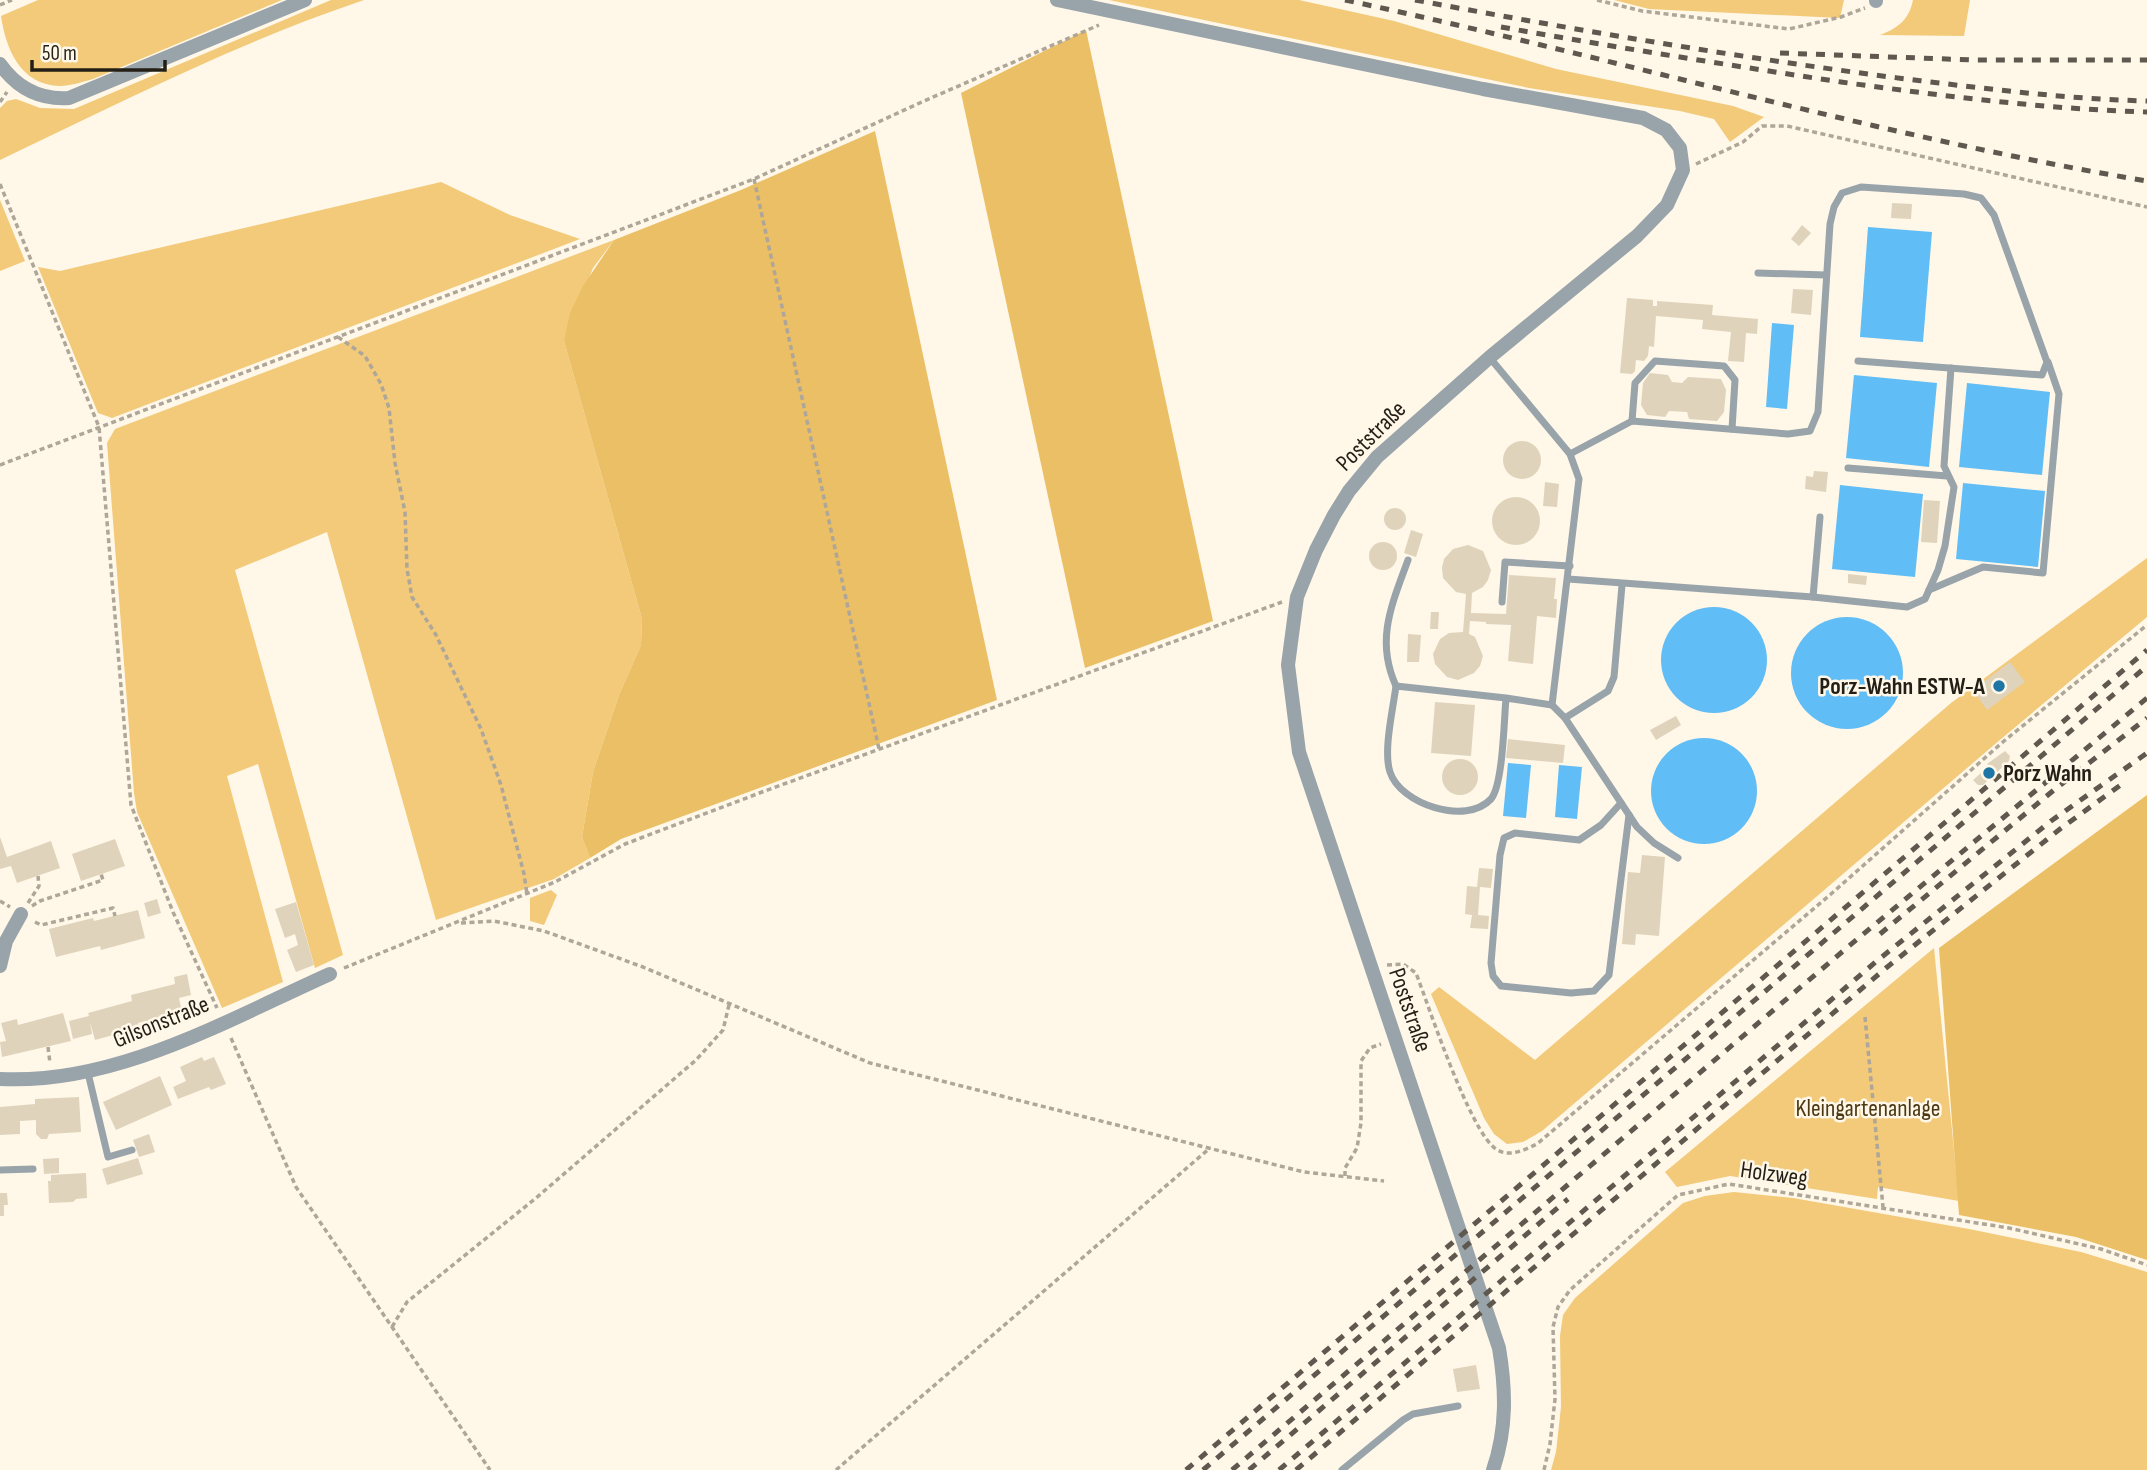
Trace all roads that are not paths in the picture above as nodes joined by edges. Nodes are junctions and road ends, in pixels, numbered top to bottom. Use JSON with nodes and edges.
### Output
{"nodes":[{"id":1,"x":305,"y":0,"type":"edge"},
{"id":2,"x":1057,"y":0,"type":"edge"},
{"id":3,"x":0,"y":64,"type":"edge"},
{"id":4,"x":1758,"y":273,"type":"dead end"},
{"id":5,"x":1826,"y":275,"type":"junction"},
{"id":6,"x":1490,"y":357,"type":"junction"},
{"id":7,"x":1858,"y":361,"type":"dead end"},
{"id":8,"x":2047,"y":362,"type":"junction"},
{"id":9,"x":1951,"y":368,"type":"junction"},
{"id":10,"x":1632,"y":421,"type":"junction"},
{"id":11,"x":1732,"y":429,"type":"junction"},
{"id":12,"x":1570,"y":454,"type":"junction"},
{"id":13,"x":1848,"y":468,"type":"dead end"},
{"id":14,"x":1947,"y":476,"type":"junction"},
{"id":15,"x":1820,"y":517,"type":"dead end"},
{"id":16,"x":1408,"y":560,"type":"dead end"},
{"id":17,"x":1570,"y":566,"type":"junction"},
{"id":18,"x":1568,"y":579,"type":"junction"},
{"id":19,"x":1622,"y":584,"type":"junction"},
{"id":20,"x":1929,"y":590,"type":"junction"},
{"id":21,"x":1813,"y":597,"type":"junction"},
{"id":22,"x":1502,"y":602,"type":"dead end"},
{"id":23,"x":1396,"y":686,"type":"junction"},
{"id":24,"x":1506,"y":698,"type":"junction"},
{"id":25,"x":1552,"y":705,"type":"junction"},
{"id":26,"x":1565,"y":718,"type":"junction"},
{"id":27,"x":1621,"y":803,"type":"junction"},
{"id":28,"x":1629,"y":815,"type":"junction"},
{"id":29,"x":1678,"y":858,"type":"dead end"},
{"id":30,"x":22,"y":914,"type":"road end"},
{"id":31,"x":0,"y":966,"type":"edge"},
{"id":32,"x":330,"y":974,"type":"road end"},
{"id":33,"x":89,"y":1073,"type":"junction"},
{"id":34,"x":0,"y":1079,"type":"edge"},
{"id":35,"x":132,"y":1150,"type":"dead end"},
{"id":36,"x":33,"y":1169,"type":"dead end"},
{"id":37,"x":0,"y":1170,"type":"edge"},
{"id":38,"x":1458,"y":1406,"type":"dead end"},
{"id":39,"x":1342,"y":1470,"type":"edge"},
{"id":40,"x":1493,"y":1470,"type":"edge"}],
"edges":[{"from":1,"to":3,"type":"street"},
{"from":2,"to":6,"type":"street","name":"Poststraße"},
{"from":4,"to":5,"type":"lane"},
{"from":5,"to":8,"type":"lane"},
{"from":5,"to":11,"type":"lane"},
{"from":6,"to":12,"type":"lane"},
{"from":6,"to":40,"type":"street","name":"Poststraße"},
{"from":7,"to":9,"type":"lane"},
{"from":8,"to":9,"type":"lane"},
{"from":8,"to":20,"type":"lane"},
{"from":9,"to":14,"type":"lane"},
{"from":10,"to":11,"type":"lane"},
{"from":10,"to":11,"type":"lane"},
{"from":10,"to":12,"type":"lane"},
{"from":12,"to":17,"type":"lane"},
{"from":13,"to":14,"type":"lane"},
{"from":14,"to":20,"type":"lane"},
{"from":15,"to":21,"type":"lane"},
{"from":16,"to":23,"type":"lane"},
{"from":17,"to":18,"type":"lane"},
{"from":17,"to":22,"type":"lane"},
{"from":18,"to":19,"type":"lane"},
{"from":18,"to":25,"type":"lane"},
{"from":19,"to":21,"type":"lane"},
{"from":19,"to":26,"type":"lane"},
{"from":20,"to":21,"type":"lane"},
{"from":23,"to":24,"type":"lane"},
{"from":23,"to":24,"type":"lane"},
{"from":24,"to":25,"type":"lane"},
{"from":25,"to":26,"type":"lane"},
{"from":26,"to":27,"type":"lane"},
{"from":27,"to":28,"type":"lane"},
{"from":27,"to":28,"type":"lane"},
{"from":28,"to":29,"type":"lane"},
{"from":30,"to":31,"type":"street"},
{"from":32,"to":33,"type":"street","name":"Gilsonstraße"},
{"from":33,"to":34,"type":"street","name":"Gilsonstraße"},
{"from":33,"to":35,"type":"lane"},
{"from":36,"to":37,"type":"lane"},
{"from":38,"to":39,"type":"lane"}]}
